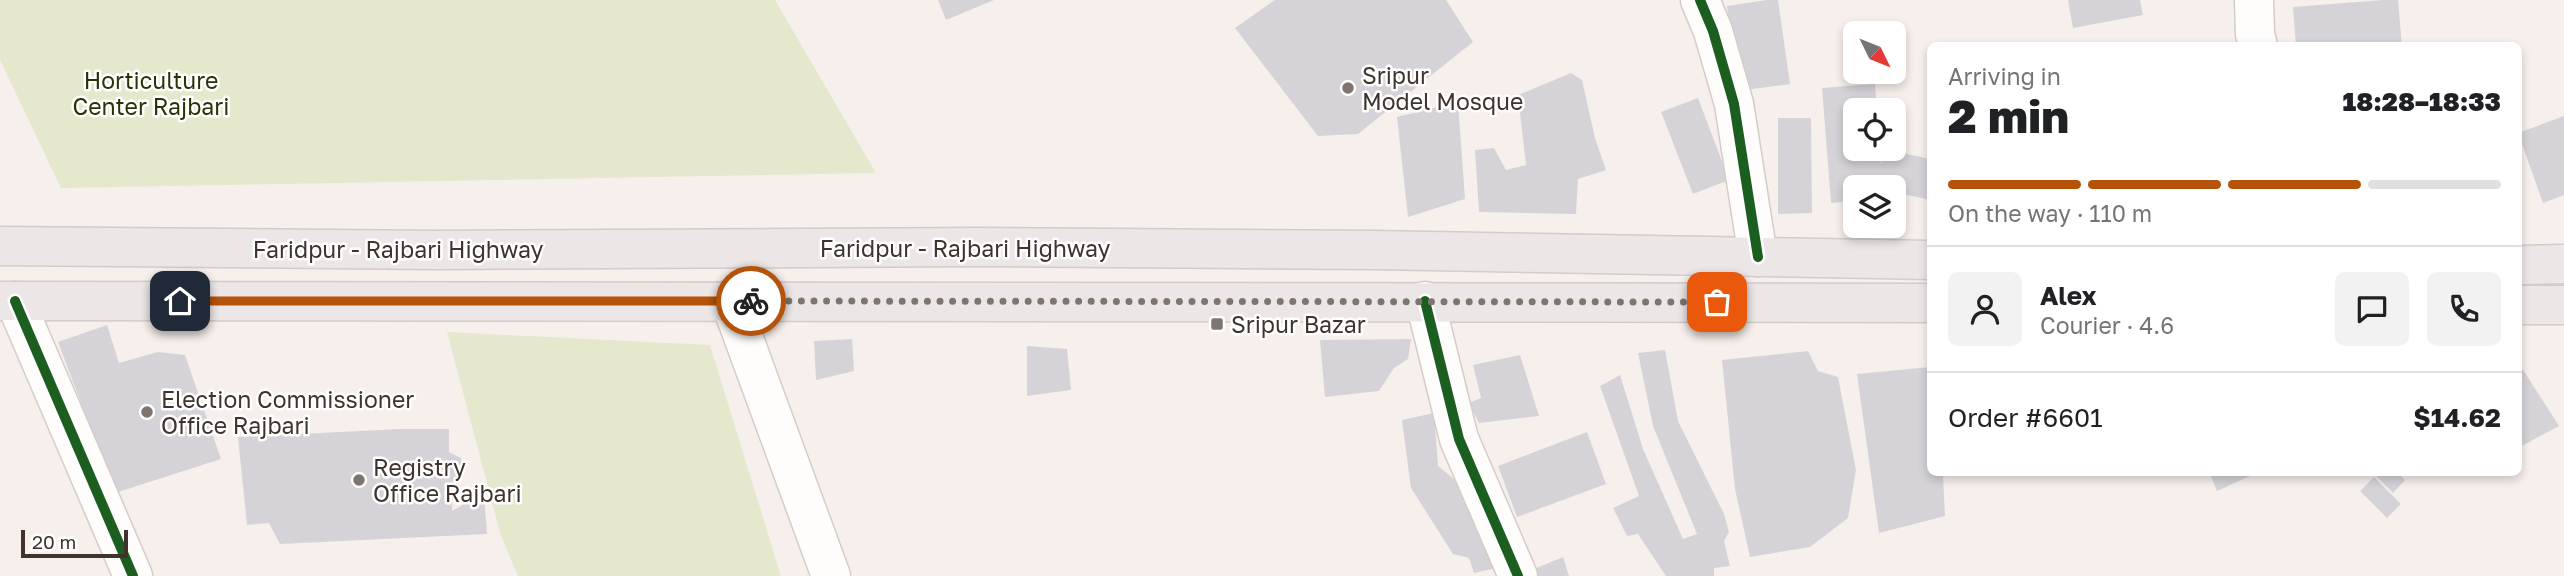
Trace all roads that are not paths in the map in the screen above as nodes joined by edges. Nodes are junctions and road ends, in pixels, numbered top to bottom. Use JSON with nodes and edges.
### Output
{"nodes":[{"id":1,"x":1700,"y":0,"type":"edge"},
{"id":2,"x":2254,"y":0,"type":"edge"},
{"id":3,"x":2257,"y":42,"type":"edge"},
{"id":4,"x":0,"y":246,"type":"edge"},
{"id":5,"x":1758,"y":257,"type":"junction"},
{"id":6,"x":1927,"y":260,"type":"edge"},
{"id":7,"x":2564,"y":264,"type":"edge"},
{"id":8,"x":2522,"y":265,"type":"edge"},
{"id":9,"x":8,"y":301,"type":"edge"},
{"id":10,"x":730,"y":301,"type":"junction"},
{"id":11,"x":1425,"y":302,"type":"junction"},
{"id":12,"x":1927,"y":303,"type":"edge"},
{"id":13,"x":2522,"y":305,"type":"edge"},
{"id":14,"x":2564,"y":305,"type":"edge"},
{"id":15,"x":133,"y":576,"type":"edge"},
{"id":16,"x":831,"y":576,"type":"edge"},
{"id":17,"x":1518,"y":576,"type":"edge"}],
"edges":[{"from":1,"to":5,"type":"street"},
{"from":2,"to":3,"type":"street"},
{"from":4,"to":5,"type":"main road","name":"Faridpur - Rajbari Highway"},
{"from":5,"to":6,"type":"main road","name":"Faridpur - Rajbari Highway"},
{"from":7,"to":8,"type":"main road"},
{"from":9,"to":10,"type":"main road"},
{"from":9,"to":15,"type":"street"},
{"from":10,"to":11,"type":"main road"},
{"from":10,"to":16,"type":"street"},
{"from":11,"to":12,"type":"main road"},
{"from":11,"to":17,"type":"street"},
{"from":13,"to":14,"type":"main road"}]}
